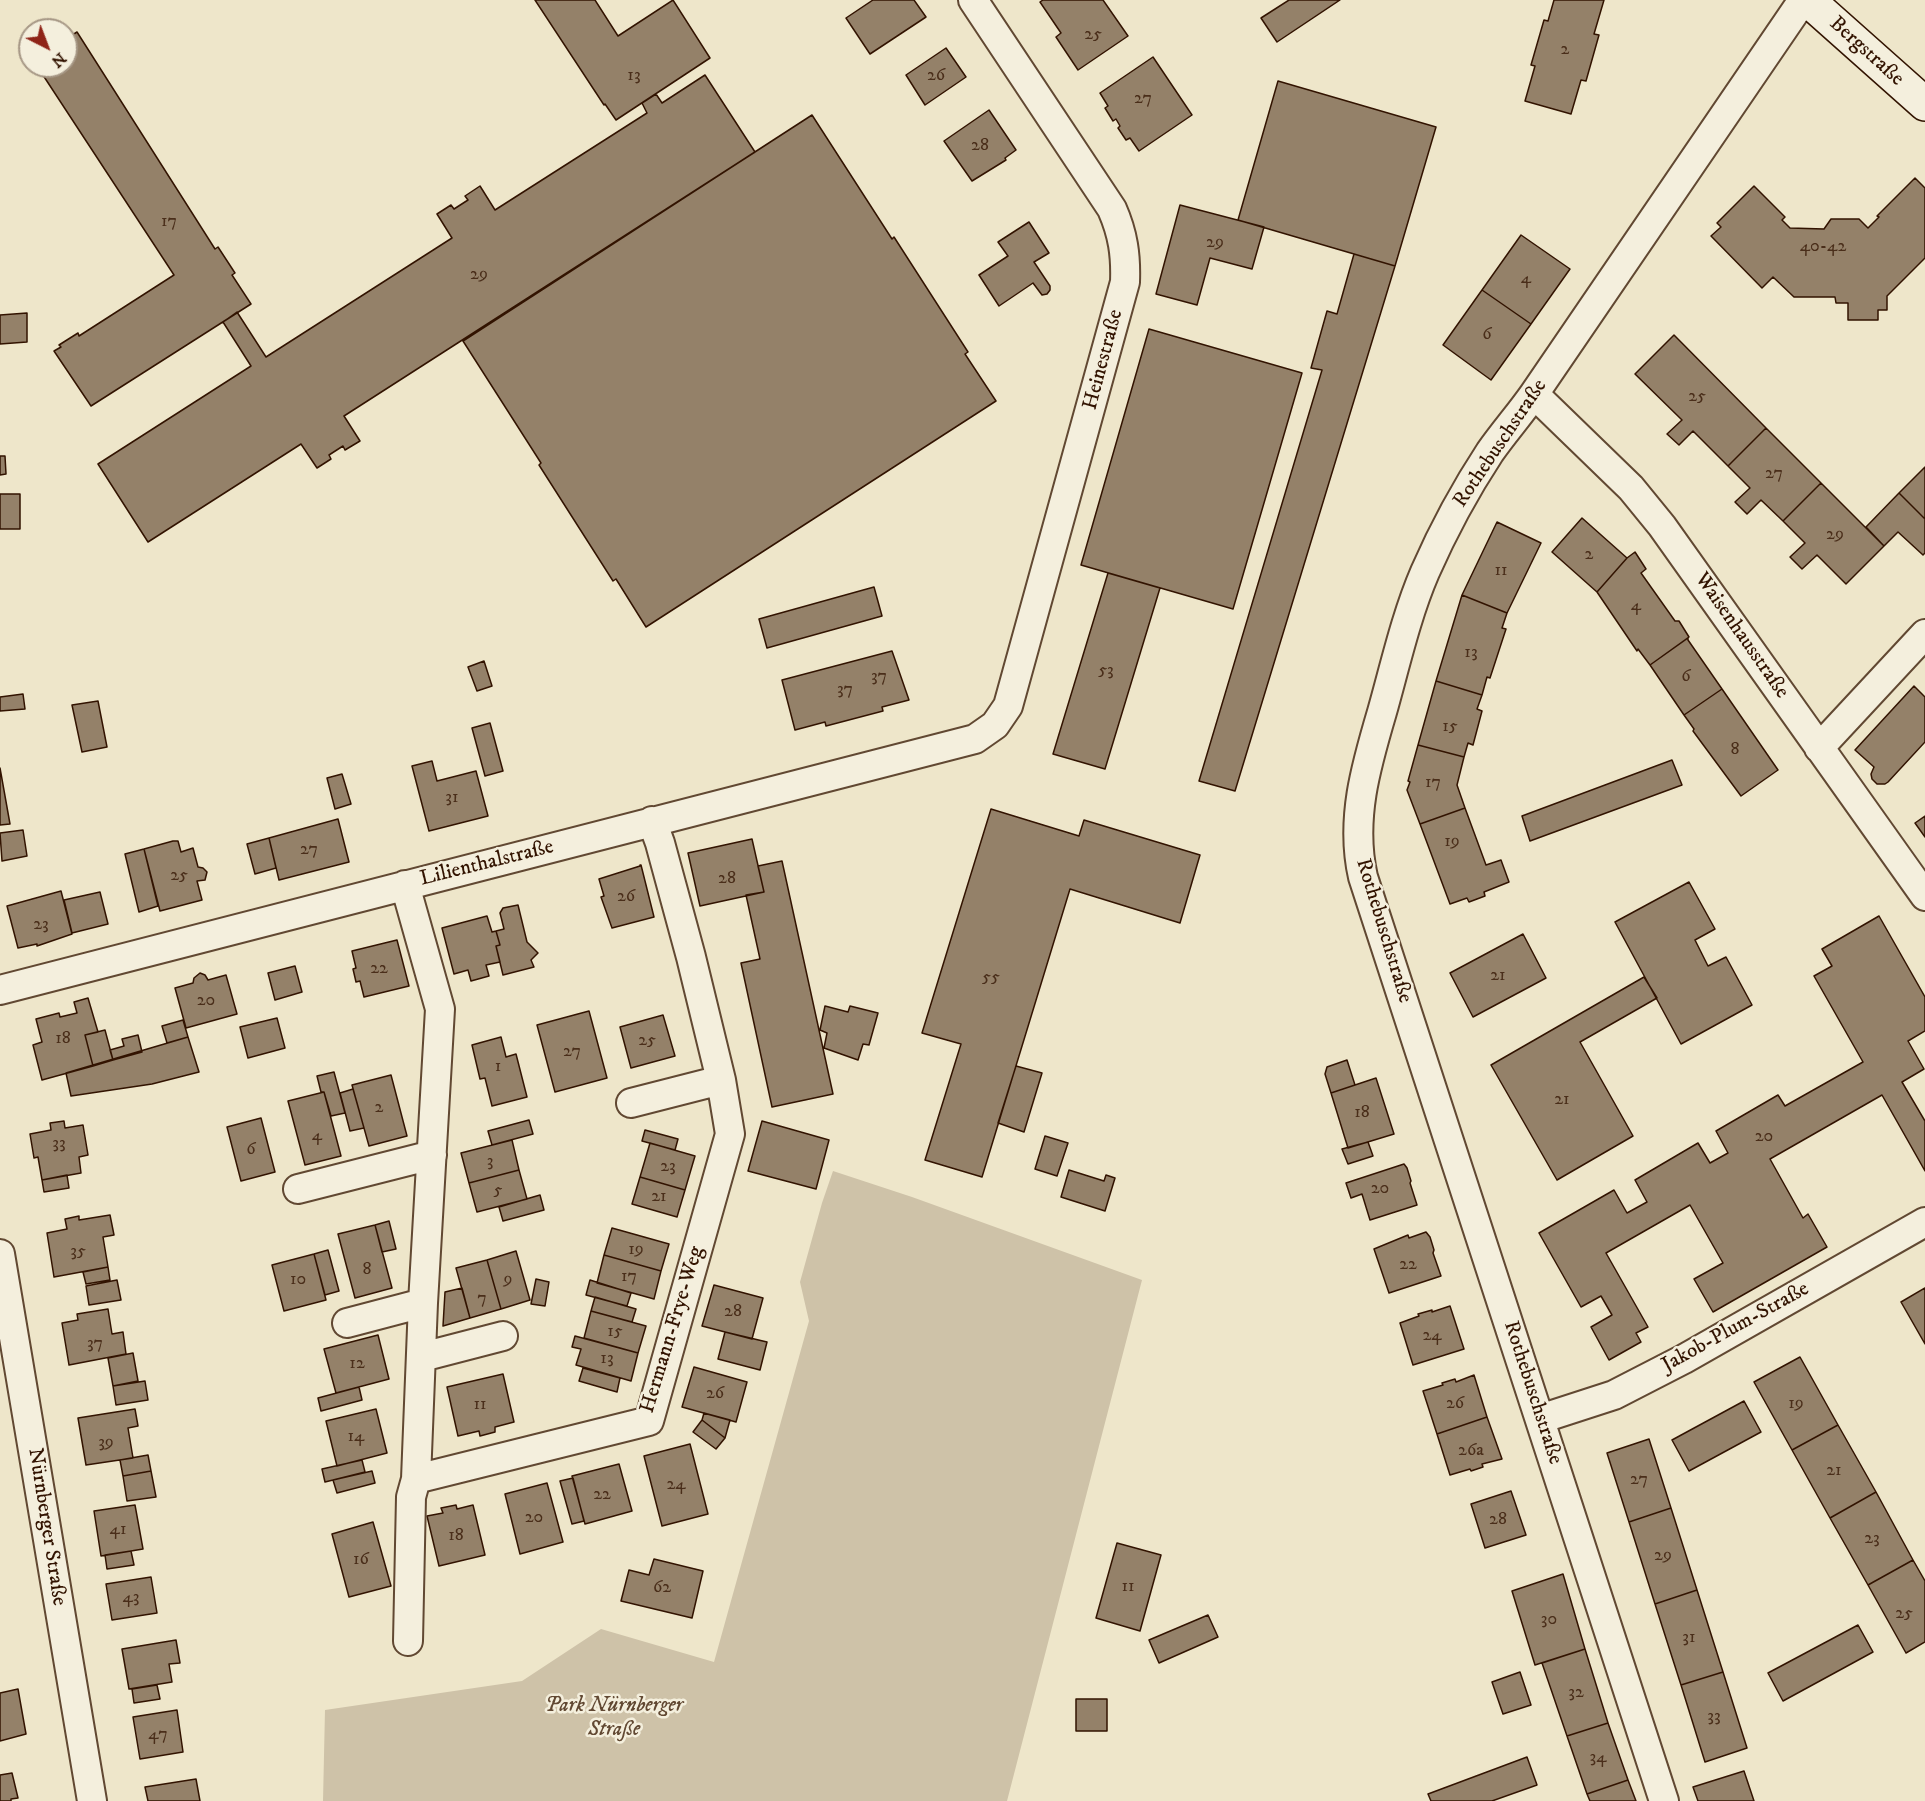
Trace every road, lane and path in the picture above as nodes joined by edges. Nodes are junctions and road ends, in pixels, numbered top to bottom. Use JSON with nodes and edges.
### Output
{"nodes":[{"id":1,"x":973,"y":0,"type":"edge"},
{"id":2,"x":1803,"y":0,"type":"edge"},
{"id":3,"x":1808,"y":0,"type":"edge"},
{"id":4,"x":1925,"y":104,"type":"edge"},
{"id":5,"x":1534,"y":394,"type":"junction"},
{"id":6,"x":1925,"y":634,"type":"edge"},
{"id":7,"x":975,"y":739,"type":"joint"},
{"id":8,"x":1819,"y":748,"type":"junction"},
{"id":9,"x":652,"y":821,"type":"junction"},
{"id":10,"x":405,"y":885,"type":"junction"},
{"id":11,"x":1925,"y":896,"type":"edge"},
{"id":12,"x":0,"y":990,"type":"edge"},
{"id":13,"x":721,"y":1080,"type":"junction"},
{"id":14,"x":631,"y":1103,"type":"dead end"},
{"id":15,"x":432,"y":1155,"type":"junction"},
{"id":16,"x":298,"y":1189,"type":"dead end"},
{"id":17,"x":1925,"y":1222,"type":"edge"},
{"id":18,"x":0,"y":1254,"type":"edge"},
{"id":19,"x":423,"y":1303,"type":"junction"},
{"id":20,"x":347,"y":1323,"type":"dead end"},
{"id":21,"x":503,"y":1336,"type":"dead end"},
{"id":22,"x":422,"y":1357,"type":"junction"},
{"id":23,"x":1540,"y":1419,"type":"junction"},
{"id":24,"x":417,"y":1479,"type":"junction"},
{"id":25,"x":408,"y":1641,"type":"dead end"},
{"id":26,"x":92,"y":1801,"type":"edge"},
{"id":27,"x":1664,"y":1801,"type":"edge"}],
"edges":[{"from":1,"to":7,"type":"street","name":"Heinestraße"},
{"from":2,"to":5,"type":"street","name":"Rothebuschstraße"},
{"from":3,"to":4,"type":"street","name":"Bergstraße"},
{"from":5,"to":8,"type":"street","name":"Waisenhausstraße"},
{"from":5,"to":23,"type":"street","name":"Rothebuschstraße"},
{"from":6,"to":8,"type":"street"},
{"from":7,"to":9,"type":"street","name":"Lilienthalstraße"},
{"from":8,"to":11,"type":"street","name":"Waisenhausstraße"},
{"from":9,"to":10,"type":"street","name":"Lilienthalstraße"},
{"from":9,"to":13,"type":"street","name":"Hermann-Frye-Weg"},
{"from":10,"to":12,"type":"street","name":"Lilienthalstraße"},
{"from":10,"to":15,"type":"street"},
{"from":13,"to":14,"type":"street"},
{"from":13,"to":24,"type":"street","name":"Hermann-Frye-Weg"},
{"from":15,"to":16,"type":"street"},
{"from":15,"to":19,"type":"street"},
{"from":17,"to":23,"type":"street","name":"Jakob-Plum-Straße"},
{"from":18,"to":26,"type":"street","name":"Nürnberger Straße"},
{"from":19,"to":20,"type":"street"},
{"from":19,"to":22,"type":"street"},
{"from":21,"to":22,"type":"street"},
{"from":22,"to":24,"type":"street"},
{"from":23,"to":27,"type":"street","name":"Rothebuschstraße"},
{"from":24,"to":25,"type":"street"}]}
